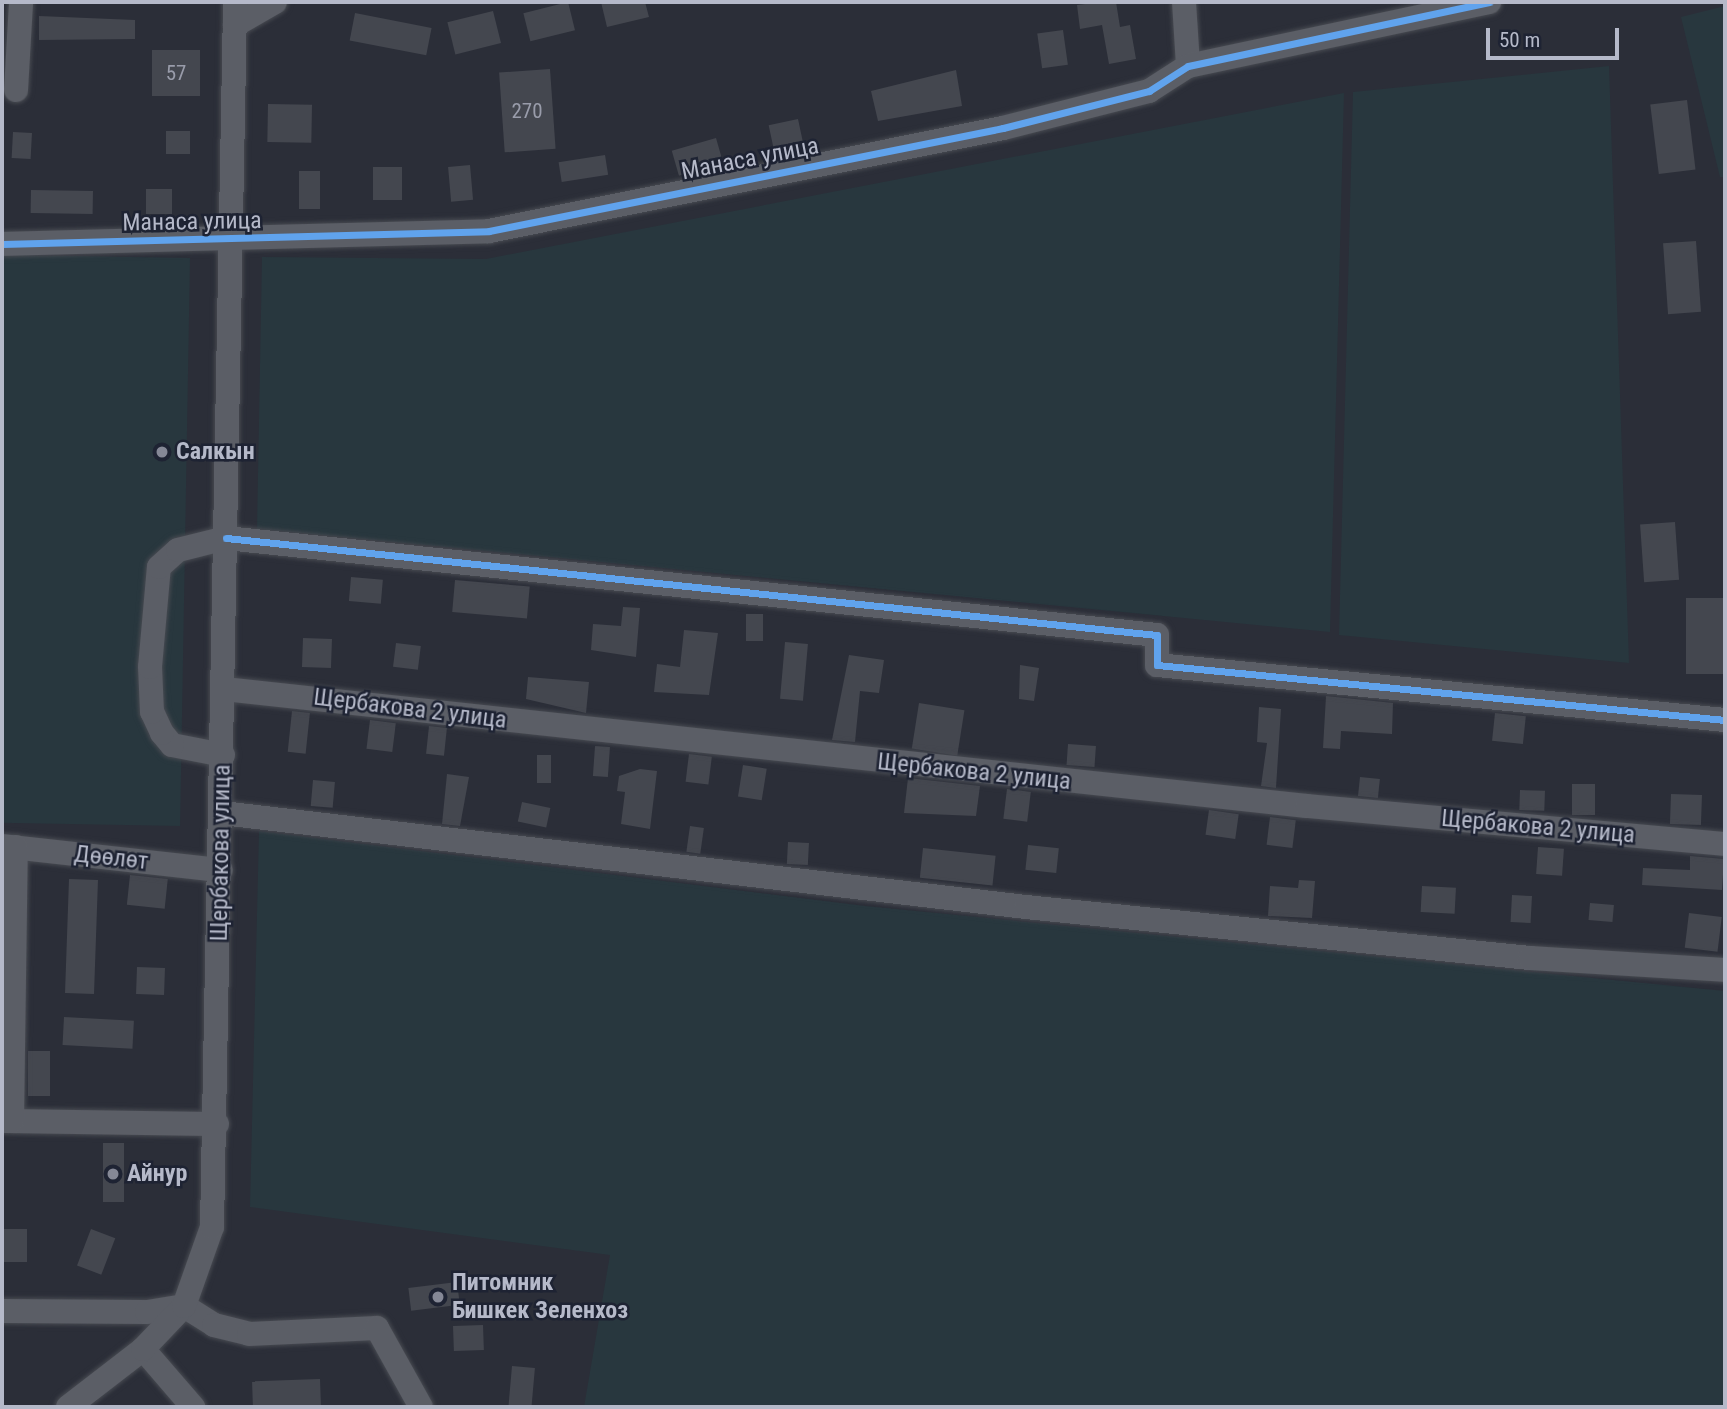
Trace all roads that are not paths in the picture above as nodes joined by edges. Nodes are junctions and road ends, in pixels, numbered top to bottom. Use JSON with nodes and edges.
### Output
{"nodes":[{"id":1,"x":21,"y":2,"type":"edge"},
{"id":2,"x":275,"y":2,"type":"edge"},
{"id":3,"x":1184,"y":2,"type":"edge"},
{"id":4,"x":1489,"y":2,"type":"edge"},
{"id":5,"x":1410,"y":8,"type":"edge"},
{"id":6,"x":235,"y":14,"type":"edge"},
{"id":7,"x":1188,"y":66,"type":"junction"},
{"id":8,"x":16,"y":90,"type":"dead end"},
{"id":9,"x":231,"y":241,"type":"junction"},
{"id":10,"x":2,"y":244,"type":"edge"},
{"id":11,"x":226,"y":538,"type":"junction"},
{"id":12,"x":224,"y":689,"type":"junction"},
{"id":13,"x":1725,"y":720,"type":"edge"},
{"id":14,"x":223,"y":755,"type":"junction"},
{"id":15,"x":222,"y":813,"type":"junction"},
{"id":16,"x":1725,"y":844,"type":"edge"},
{"id":17,"x":9,"y":847,"type":"edge"},
{"id":18,"x":221,"y":870,"type":"junction"},
{"id":19,"x":1725,"y":970,"type":"edge"},
{"id":20,"x":7,"y":1121,"type":"edge"},
{"id":21,"x":217,"y":1124,"type":"junction"},
{"id":22,"x":184,"y":1306,"type":"junction"},
{"id":23,"x":2,"y":1311,"type":"edge"},
{"id":24,"x":143,"y":1349,"type":"junction"},
{"id":25,"x":68,"y":1407,"type":"edge"},
{"id":26,"x":192,"y":1407,"type":"edge"},
{"id":27,"x":421,"y":1407,"type":"edge"}],
"edges":[{"from":1,"to":8,"type":"street"},
{"from":2,"to":6,"type":"street"},
{"from":3,"to":7,"type":"street"},
{"from":4,"to":5,"type":"street","name":"Манаса улица"},
{"from":5,"to":7,"type":"street","name":"Манаса улица"},
{"from":6,"to":9,"type":"street","name":"Щербакова улица"},
{"from":7,"to":9,"type":"street","name":"Манаса улица"},
{"from":9,"to":10,"type":"street","name":"Манаса улица"},
{"from":9,"to":11,"type":"street","name":"Щербакова улица"},
{"from":11,"to":12,"type":"street","name":"Щербакова улица"},
{"from":11,"to":13,"type":"street"},
{"from":11,"to":14,"type":"street"},
{"from":12,"to":14,"type":"street","name":"Щербакова улица"},
{"from":12,"to":16,"type":"street","name":"Щербакова 2 улица"},
{"from":14,"to":15,"type":"street","name":"Щербакова улица"},
{"from":15,"to":18,"type":"street","name":"Щербакова улица"},
{"from":15,"to":19,"type":"street"},
{"from":17,"to":18,"type":"street","name":"Дөөлөт"},
{"from":17,"to":20,"type":"street"},
{"from":18,"to":21,"type":"street","name":"Щербакова улица"},
{"from":20,"to":21,"type":"street"},
{"from":21,"to":22,"type":"street","name":"Щербакова улица"},
{"from":22,"to":23,"type":"street"},
{"from":22,"to":24,"type":"street","name":"Щербакова улица"},
{"from":22,"to":27,"type":"street"},
{"from":24,"to":25,"type":"street","name":"Щербакова улица"},
{"from":24,"to":26,"type":"street"}]}
